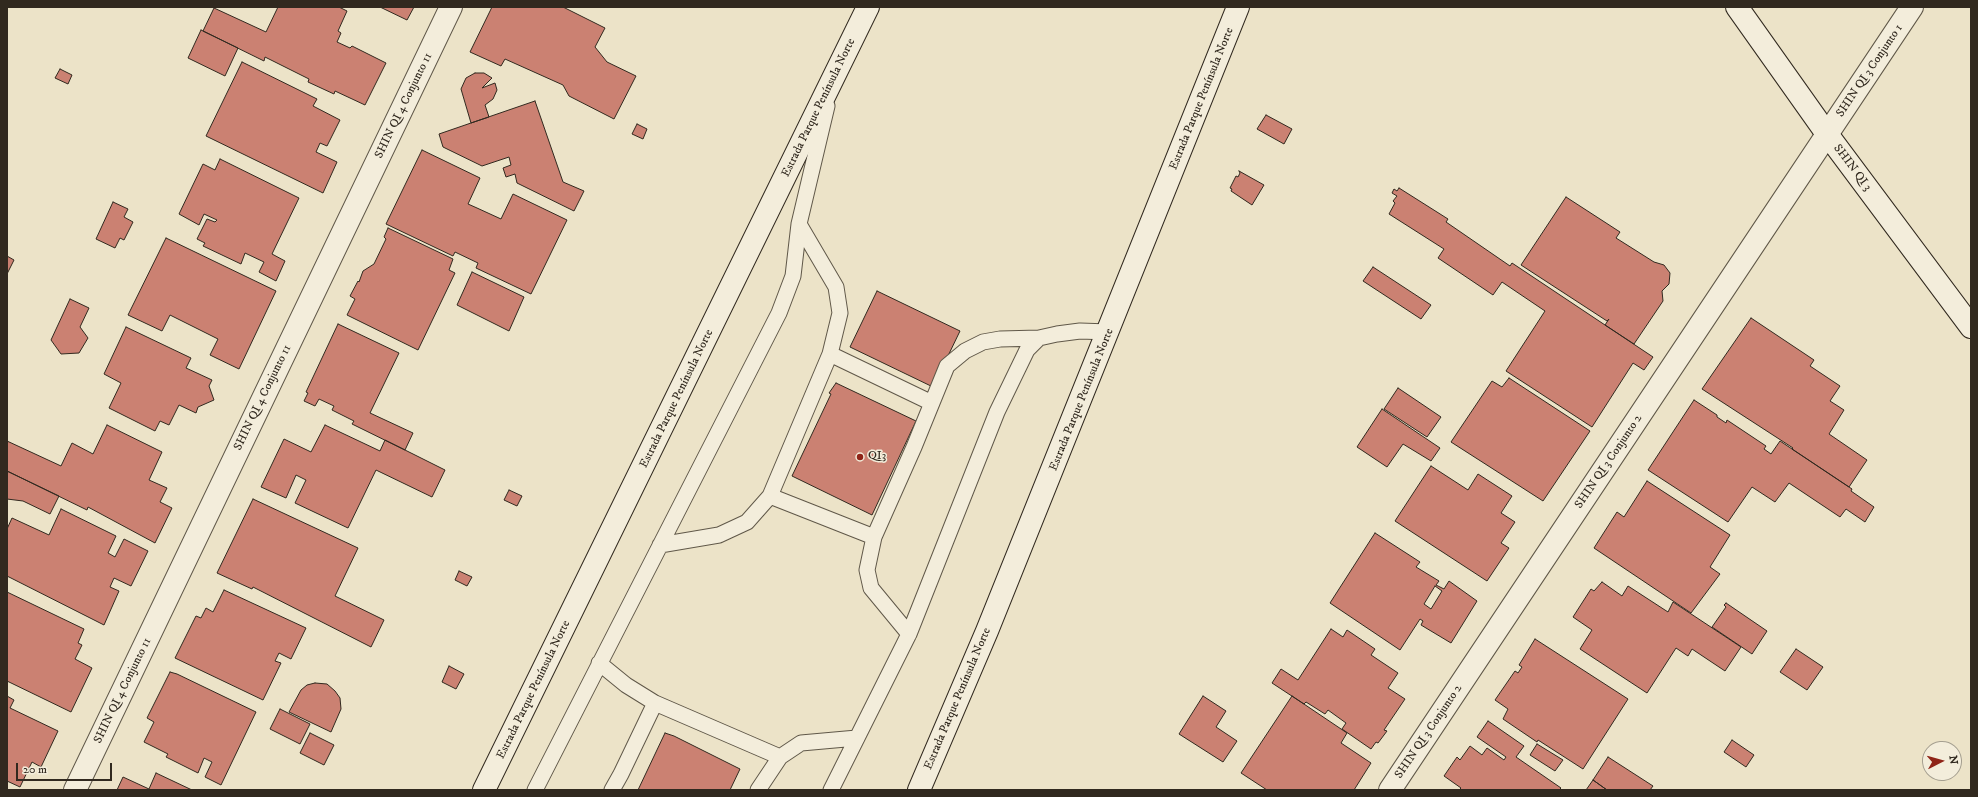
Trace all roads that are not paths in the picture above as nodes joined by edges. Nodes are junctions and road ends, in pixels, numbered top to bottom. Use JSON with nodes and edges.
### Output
{"nodes":[{"id":1,"x":451,"y":7,"type":"edge"},
{"id":2,"x":868,"y":7,"type":"edge"},
{"id":3,"x":1238,"y":7,"type":"edge"},
{"id":4,"x":1737,"y":7,"type":"edge"},
{"id":5,"x":1912,"y":7,"type":"edge"},
{"id":6,"x":833,"y":82,"type":"junction"},
{"id":7,"x":1827,"y":134,"type":"junction"},
{"id":8,"x":799,"y":224,"type":"junction"},
{"id":9,"x":1971,"y":327,"type":"edge"},
{"id":10,"x":1109,"y":332,"type":"junction"},
{"id":11,"x":1039,"y":338,"type":"junction"},
{"id":12,"x":830,"y":354,"type":"junction"},
{"id":13,"x":932,"y":403,"type":"junction"},
{"id":14,"x":770,"y":496,"type":"junction"},
{"id":15,"x":874,"y":537,"type":"junction"},
{"id":16,"x":660,"y":544,"type":"junction"},
{"id":17,"x":909,"y":634,"type":"junction"},
{"id":18,"x":599,"y":664,"type":"junction"},
{"id":19,"x":655,"y":703,"type":"junction"},
{"id":20,"x":856,"y":738,"type":"junction"},
{"id":21,"x":780,"y":757,"type":"junction"},
{"id":22,"x":75,"y":790,"type":"edge"},
{"id":23,"x":484,"y":790,"type":"edge"},
{"id":24,"x":535,"y":790,"type":"edge"},
{"id":25,"x":612,"y":790,"type":"edge"},
{"id":26,"x":758,"y":790,"type":"edge"},
{"id":27,"x":831,"y":790,"type":"edge"},
{"id":28,"x":919,"y":790,"type":"edge"},
{"id":29,"x":1390,"y":790,"type":"edge"}],
"edges":[{"from":1,"to":22,"type":"street","name":"SHIN QI 4 Conjunto 11"},
{"from":2,"to":6,"type":"street","name":"Estrada Parque Península Norte"},
{"from":3,"to":10,"type":"street","name":"Estrada Parque Península Norte"},
{"from":4,"to":7,"type":"street","name":"SHIN QI 3"},
{"from":5,"to":7,"type":"street","name":"SHIN QI 3 Conjunto 1"},
{"from":6,"to":8,"type":"lane"},
{"from":6,"to":23,"type":"street","name":"Estrada Parque Península Norte"},
{"from":7,"to":9,"type":"street","name":"SHIN QI 3"},
{"from":7,"to":29,"type":"street","name":"SHIN QI 3 Conjunto 2"},
{"from":8,"to":12,"type":"lane"},
{"from":8,"to":16,"type":"lane"},
{"from":10,"to":11,"type":"lane"},
{"from":10,"to":28,"type":"street","name":"Estrada Parque Península Norte"},
{"from":11,"to":13,"type":"lane"},
{"from":11,"to":17,"type":"lane"},
{"from":12,"to":13,"type":"lane"},
{"from":12,"to":14,"type":"lane"},
{"from":13,"to":15,"type":"lane"},
{"from":14,"to":15,"type":"lane"},
{"from":14,"to":16,"type":"lane"},
{"from":15,"to":17,"type":"lane"},
{"from":16,"to":18,"type":"lane"},
{"from":17,"to":20,"type":"lane"},
{"from":18,"to":19,"type":"lane"},
{"from":18,"to":24,"type":"lane"},
{"from":19,"to":21,"type":"lane"},
{"from":19,"to":25,"type":"lane"},
{"from":20,"to":21,"type":"lane"},
{"from":20,"to":27,"type":"lane"},
{"from":21,"to":26,"type":"lane"}]}
